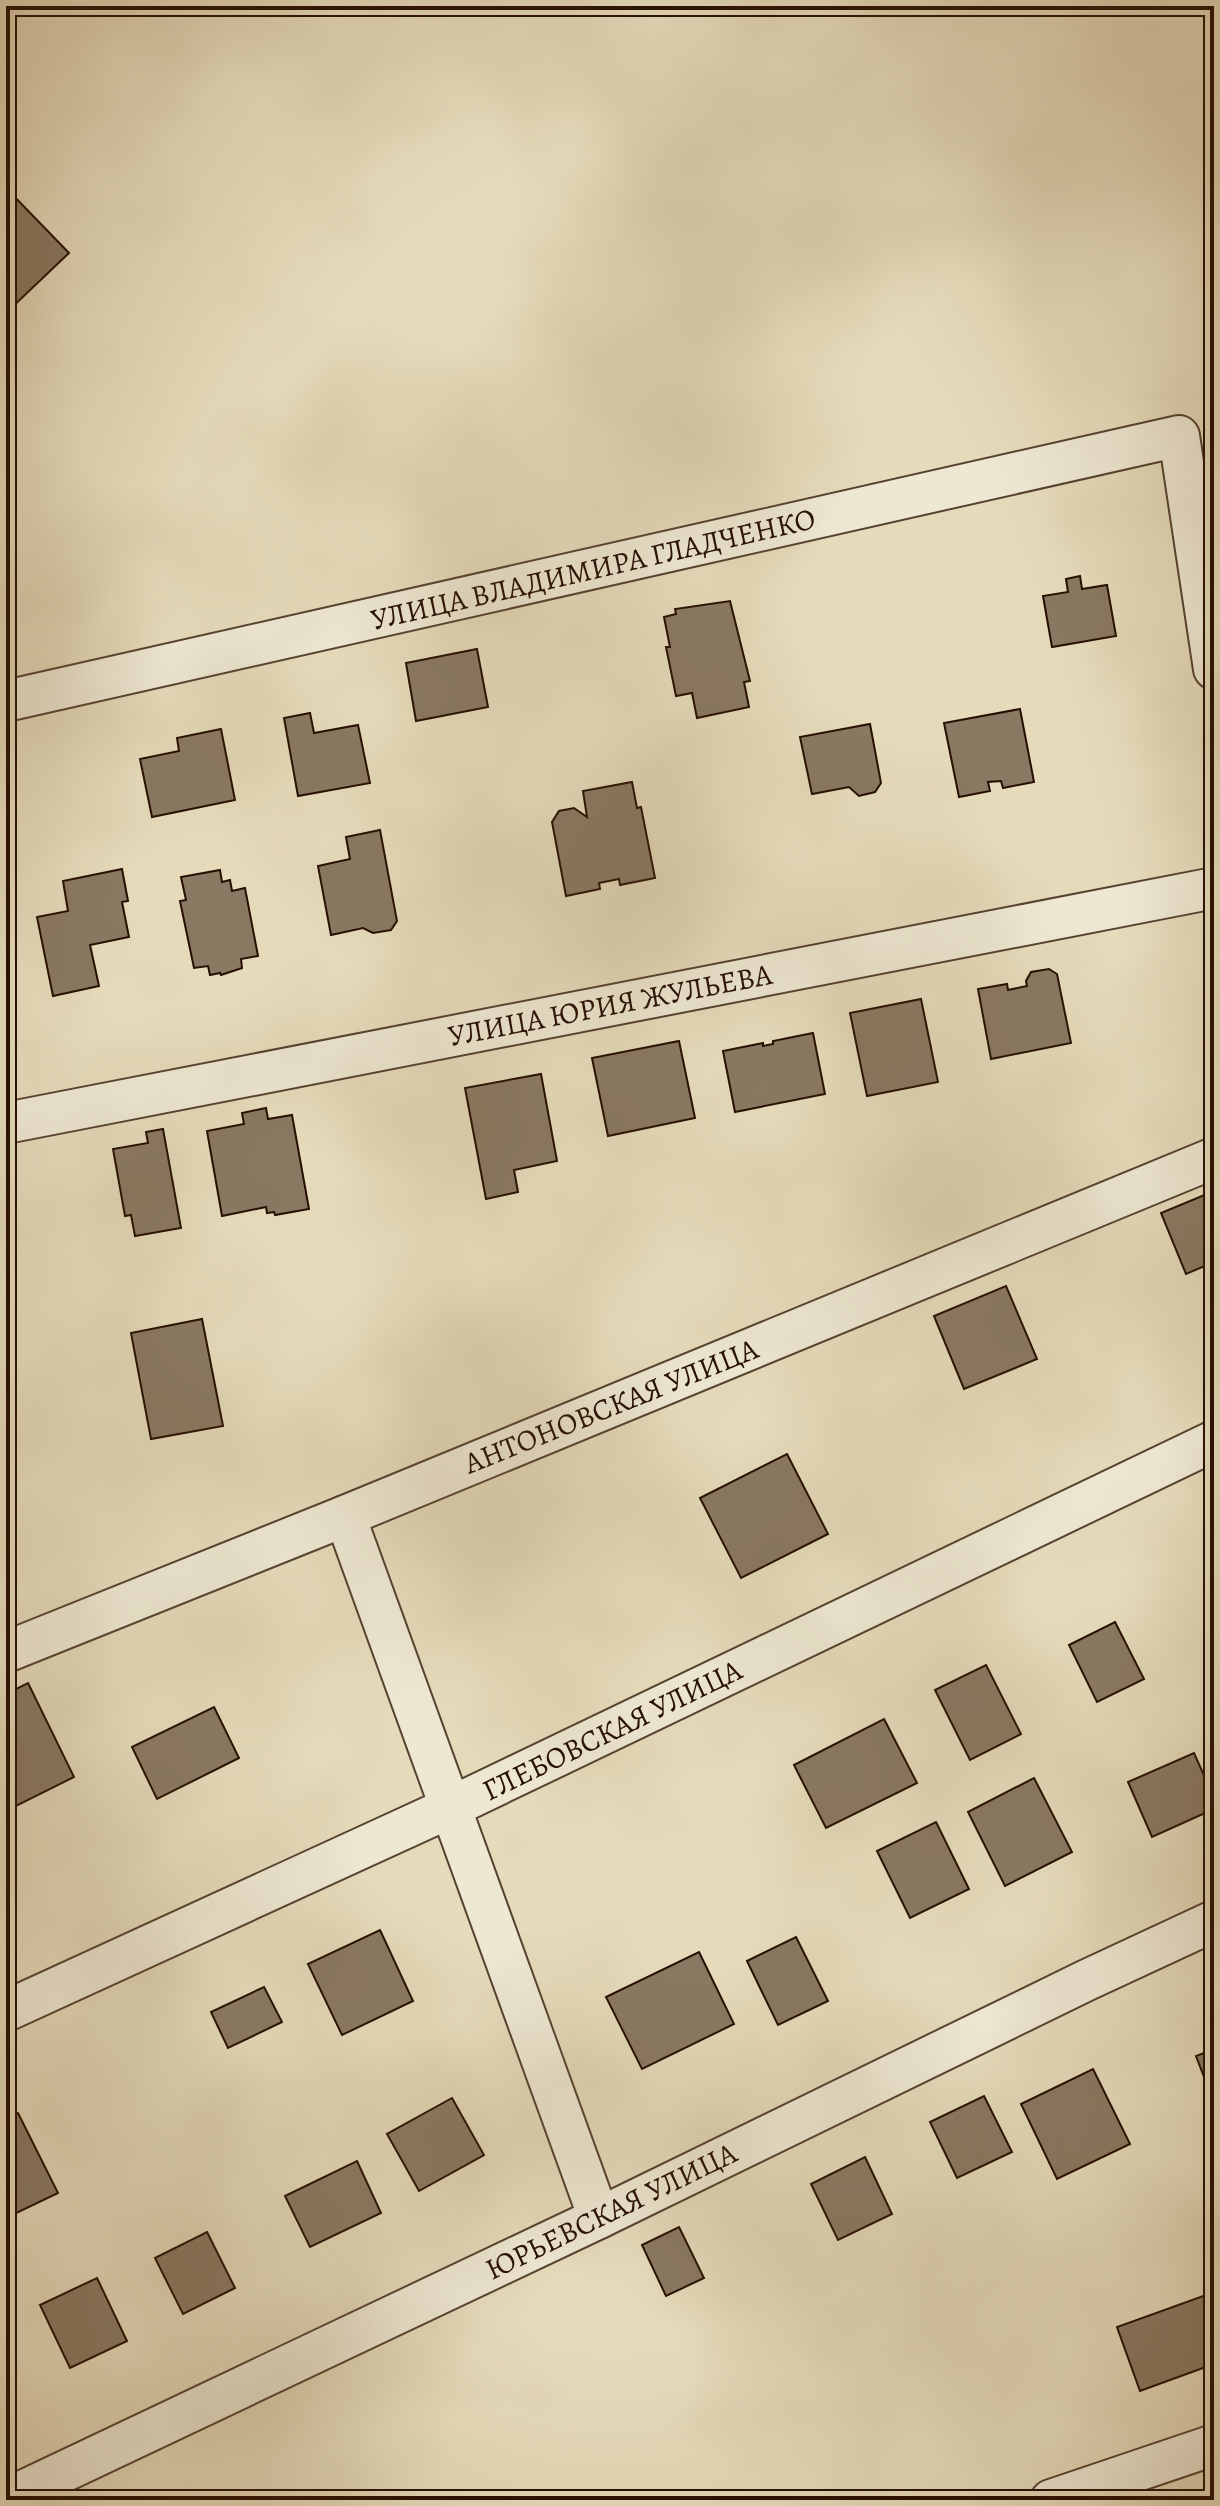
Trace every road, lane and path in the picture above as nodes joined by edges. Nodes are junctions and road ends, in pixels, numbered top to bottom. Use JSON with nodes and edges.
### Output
{"nodes":[{"id":1,"x":1214,"y":669,"type":"edge"},
{"id":2,"x":6,"y":701,"type":"edge"},
{"id":3,"x":1214,"y":888,"type":"edge"},
{"id":4,"x":6,"y":1123,"type":"edge"},
{"id":5,"x":1214,"y":1158,"type":"edge"},
{"id":6,"x":1214,"y":1441,"type":"edge"},
{"id":7,"x":345,"y":1516,"type":"junction"},
{"id":8,"x":6,"y":1652,"type":"edge"},
{"id":9,"x":449,"y":1808,"type":"junction"},
{"id":10,"x":1214,"y":1921,"type":"edge"},
{"id":11,"x":6,"y":2011,"type":"edge"},
{"id":12,"x":599,"y":2218,"type":"junction"},
{"id":13,"x":1214,"y":2445,"type":"edge"},
{"id":14,"x":6,"y":2499,"type":"edge"},
{"id":15,"x":1051,"y":2500,"type":"edge"}],
"edges":[{"from":1,"to":2,"type":"street","name":"УЛИЦА ВЛАДИМИРА ГЛАДЧЕНКО"},
{"from":3,"to":4,"type":"street","name":"УЛИЦА ЮРИЯ ЖУЛЬЕВА"},
{"from":5,"to":7,"type":"street","name":"АНТОНОВСКАЯ УЛИЦА"},
{"from":6,"to":9,"type":"street","name":"ГЛЕБОВСКАЯ УЛИЦА"},
{"from":7,"to":8,"type":"street","name":"АНТОНОВСКАЯ УЛИЦА"},
{"from":7,"to":9,"type":"street"},
{"from":9,"to":11,"type":"street","name":"ГЛЕБОВСКАЯ УЛИЦА"},
{"from":9,"to":12,"type":"street"},
{"from":10,"to":12,"type":"street","name":"ЮРЬЕВСКАЯ УЛИЦА"},
{"from":12,"to":14,"type":"street","name":"ЮРЬЕВСКАЯ УЛИЦА"},
{"from":13,"to":15,"type":"street"}]}
